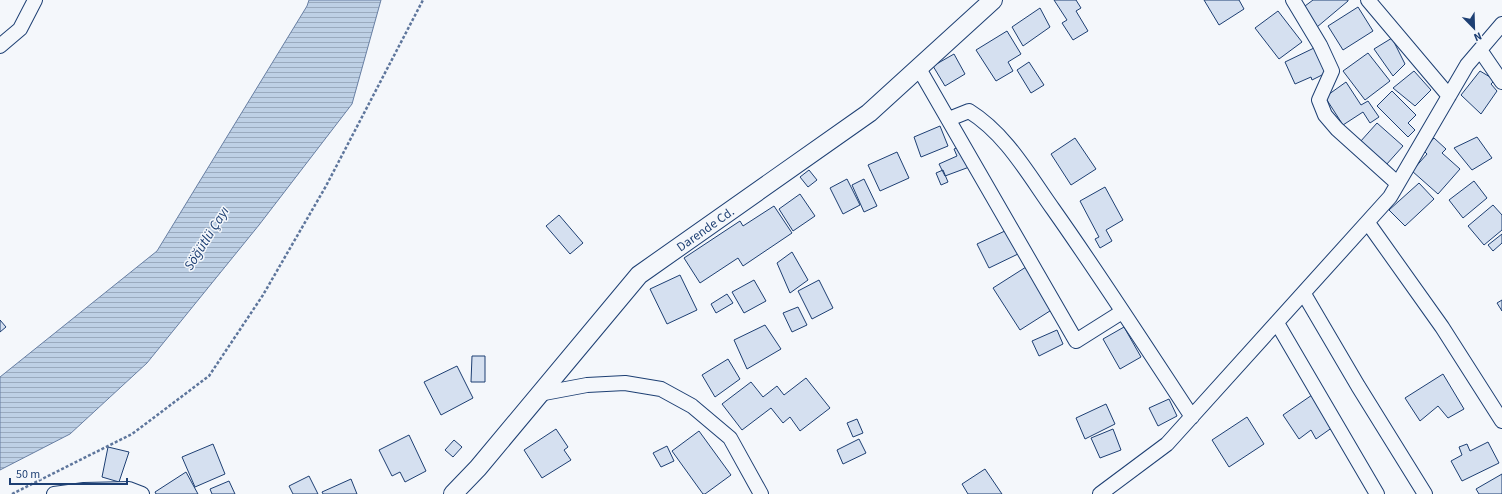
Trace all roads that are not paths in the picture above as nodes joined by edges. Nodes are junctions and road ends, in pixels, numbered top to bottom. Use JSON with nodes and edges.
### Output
{"nodes":[{"id":1,"x":35,"y":0,"type":"edge"},
{"id":2,"x":993,"y":0,"type":"edge"},
{"id":3,"x":1293,"y":0,"type":"edge"},
{"id":4,"x":1368,"y":0,"type":"edge"},
{"id":5,"x":1502,"y":24,"type":"edge"},
{"id":6,"x":0,"y":46,"type":"edge"},
{"id":7,"x":1480,"y":50,"type":"junction"},
{"id":8,"x":918,"y":67,"type":"junction"},
{"id":9,"x":1502,"y":82,"type":"edge"},
{"id":10,"x":1449,"y":96,"type":"junction"},
{"id":11,"x":949,"y":119,"type":"junction"},
{"id":12,"x":1397,"y":183,"type":"junction"},
{"id":13,"x":1368,"y":223,"type":"junction"},
{"id":14,"x":1304,"y":294,"type":"junction"},
{"id":15,"x":1122,"y":312,"type":"junction"},
{"id":16,"x":1277,"y":323,"type":"junction"},
{"id":17,"x":539,"y":394,"type":"junction"},
{"id":18,"x":1192,"y":417,"type":"junction"},
{"id":19,"x":1502,"y":421,"type":"edge"},
{"id":20,"x":85,"y":492,"type":"edge"},
{"id":21,"x":54,"y":494,"type":"edge"},
{"id":22,"x":142,"y":494,"type":"edge"},
{"id":23,"x":453,"y":494,"type":"edge"},
{"id":24,"x":761,"y":494,"type":"edge"},
{"id":25,"x":1100,"y":494,"type":"edge"},
{"id":26,"x":1377,"y":494,"type":"edge"},
{"id":27,"x":1425,"y":494,"type":"edge"}],
"edges":[{"from":1,"to":6,"type":"street"},
{"from":2,"to":8,"type":"street","name":"Darende Cd."},
{"from":3,"to":12,"type":"street"},
{"from":4,"to":10,"type":"street"},
{"from":5,"to":7,"type":"street"},
{"from":7,"to":9,"type":"street"},
{"from":7,"to":10,"type":"street"},
{"from":8,"to":11,"type":"street"},
{"from":8,"to":17,"type":"street","name":"Darende Cd."},
{"from":10,"to":12,"type":"street"},
{"from":11,"to":15,"type":"street"},
{"from":11,"to":15,"type":"street"},
{"from":12,"to":13,"type":"street"},
{"from":13,"to":14,"type":"street"},
{"from":13,"to":19,"type":"street"},
{"from":14,"to":16,"type":"street"},
{"from":14,"to":27,"type":"street"},
{"from":15,"to":18,"type":"street"},
{"from":16,"to":18,"type":"street"},
{"from":16,"to":26,"type":"street"},
{"from":17,"to":23,"type":"street","name":"Darende Cd."},
{"from":17,"to":24,"type":"street"},
{"from":18,"to":25,"type":"street"},
{"from":20,"to":21,"type":"street"},
{"from":20,"to":22,"type":"street"}]}
